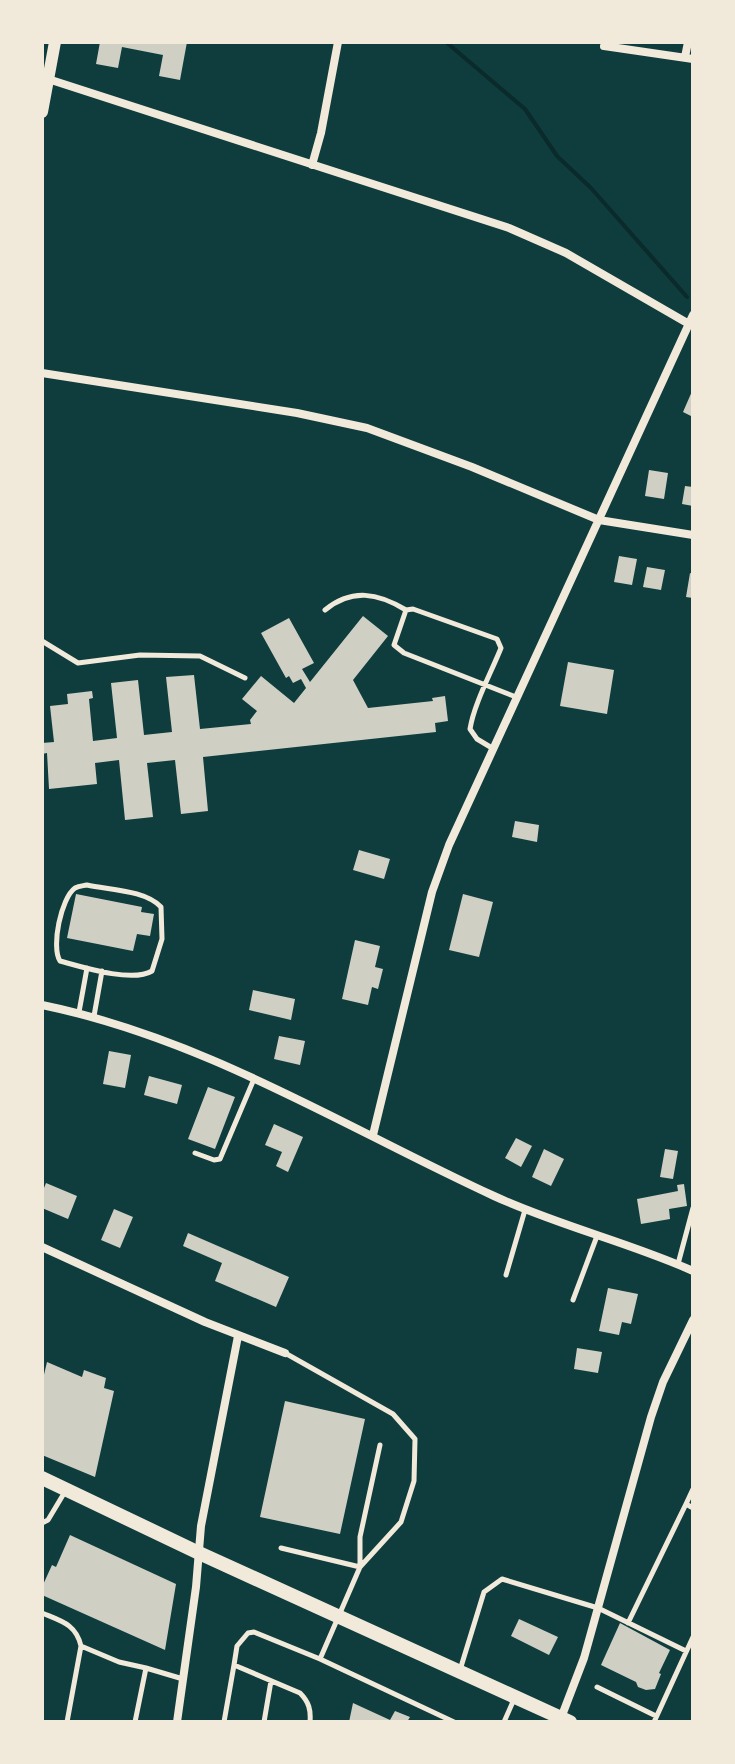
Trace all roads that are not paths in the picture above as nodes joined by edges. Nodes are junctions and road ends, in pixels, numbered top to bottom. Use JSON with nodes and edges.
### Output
{"nodes":[{"id":1,"x":338,"y":42,"type":"edge"},
{"id":2,"x":688,"y":42,"type":"edge"},
{"id":3,"x":50,"y":46,"type":"edge"},
{"id":4,"x":604,"y":46,"type":"dead end"},
{"id":5,"x":689,"y":58,"type":"edge"},
{"id":6,"x":48,"y":79,"type":"junction"},
{"id":7,"x":42,"y":112,"type":"edge"},
{"id":8,"x":312,"y":165,"type":"junction"},
{"id":9,"x":691,"y":320,"type":"edge"},
{"id":10,"x":42,"y":373,"type":"edge"},
{"id":11,"x":599,"y":520,"type":"junction"},
{"id":12,"x":693,"y":535,"type":"edge"},
{"id":13,"x":325,"y":610,"type":"dead end"},
{"id":14,"x":406,"y":610,"type":"junction"},
{"id":15,"x":42,"y":641,"type":"edge"},
{"id":16,"x":245,"y":678,"type":"dead end"},
{"id":17,"x":487,"y":685,"type":"junction"},
{"id":18,"x":516,"y":697,"type":"junction"},
{"id":19,"x":492,"y":748,"type":"junction"},
{"id":20,"x":87,"y":968,"type":"junction"},
{"id":21,"x":102,"y":971,"type":"junction"},
{"id":22,"x":42,"y":1005,"type":"edge"},
{"id":23,"x":79,"y":1012,"type":"junction"},
{"id":24,"x":94,"y":1016,"type":"junction"},
{"id":25,"x":254,"y":1078,"type":"junction"},
{"id":26,"x":373,"y":1135,"type":"junction"},
{"id":27,"x":195,"y":1153,"type":"dead end"},
{"id":28,"x":693,"y":1208,"type":"edge"},
{"id":29,"x":525,"y":1209,"type":"junction"},
{"id":30,"x":597,"y":1236,"type":"junction"},
{"id":31,"x":42,"y":1247,"type":"edge"},
{"id":32,"x":678,"y":1264,"type":"junction"},
{"id":33,"x":693,"y":1271,"type":"edge"},
{"id":34,"x":506,"y":1275,"type":"dead end"},
{"id":35,"x":573,"y":1300,"type":"dead end"},
{"id":36,"x":693,"y":1320,"type":"edge"},
{"id":37,"x":238,"y":1336,"type":"junction"},
{"id":38,"x":285,"y":1353,"type":"joint"},
{"id":39,"x":380,"y":1445,"type":"dead end"},
{"id":40,"x":42,"y":1478,"type":"edge"},
{"id":41,"x":693,"y":1489,"type":"edge"},
{"id":42,"x":66,"y":1490,"type":"junction"},
{"id":43,"x":686,"y":1504,"type":"junction"},
{"id":44,"x":693,"y":1508,"type":"edge"},
{"id":45,"x":42,"y":1523,"type":"edge"},
{"id":46,"x":281,"y":1548,"type":"dead end"},
{"id":47,"x":199,"y":1553,"type":"junction"},
{"id":48,"x":360,"y":1567,"type":"junction"},
{"id":49,"x":598,"y":1608,"type":"junction"},
{"id":50,"x":42,"y":1613,"type":"edge"},
{"id":51,"x":339,"y":1616,"type":"junction"},
{"id":52,"x":628,"y":1623,"type":"junction"},
{"id":53,"x":693,"y":1637,"type":"edge"},
{"id":54,"x":81,"y":1646,"type":"junction"},
{"id":55,"x":686,"y":1651,"type":"junction"},
{"id":56,"x":320,"y":1659,"type":"junction"},
{"id":57,"x":234,"y":1665,"type":"junction"},
{"id":58,"x":146,"y":1668,"type":"junction"},
{"id":59,"x":459,"y":1671,"type":"junction"},
{"id":60,"x":183,"y":1679,"type":"junction"},
{"id":61,"x":271,"y":1681,"type":"junction"},
{"id":62,"x":597,"y":1687,"type":"dead end"},
{"id":63,"x":515,"y":1697,"type":"junction"},
{"id":64,"x":655,"y":1719,"type":"edge"},
{"id":65,"x":565,"y":1720,"type":"edge"},
{"id":66,"x":67,"y":1722,"type":"edge"},
{"id":67,"x":135,"y":1722,"type":"edge"},
{"id":68,"x":177,"y":1722,"type":"edge"},
{"id":69,"x":224,"y":1722,"type":"edge"},
{"id":70,"x":264,"y":1722,"type":"edge"},
{"id":71,"x":310,"y":1722,"type":"edge"},
{"id":72,"x":454,"y":1722,"type":"edge"},
{"id":73,"x":504,"y":1722,"type":"edge"}],
"edges":[{"from":1,"to":8,"type":"street"},
{"from":2,"to":5,"type":"street"},
{"from":3,"to":6,"type":"main road"},
{"from":4,"to":5,"type":"street"},
{"from":6,"to":7,"type":"main road"},
{"from":6,"to":8,"type":"street"},
{"from":8,"to":9,"type":"street"},
{"from":9,"to":11,"type":"street"},
{"from":10,"to":11,"type":"street"},
{"from":11,"to":12,"type":"street"},
{"from":11,"to":18,"type":"street"},
{"from":13,"to":14,"type":"lane"},
{"from":14,"to":17,"type":"lane"},
{"from":14,"to":17,"type":"lane"},
{"from":15,"to":16,"type":"lane"},
{"from":17,"to":18,"type":"lane"},
{"from":17,"to":19,"type":"lane"},
{"from":18,"to":19,"type":"street"},
{"from":19,"to":26,"type":"street"},
{"from":20,"to":21,"type":"lane"},
{"from":20,"to":21,"type":"lane"},
{"from":20,"to":23,"type":"lane"},
{"from":21,"to":24,"type":"lane"},
{"from":22,"to":23,"type":"street"},
{"from":23,"to":24,"type":"street"},
{"from":24,"to":25,"type":"street"},
{"from":25,"to":26,"type":"street"},
{"from":25,"to":27,"type":"lane"},
{"from":26,"to":29,"type":"street"},
{"from":28,"to":32,"type":"lane"},
{"from":29,"to":30,"type":"street"},
{"from":29,"to":34,"type":"lane"},
{"from":30,"to":32,"type":"street"},
{"from":30,"to":35,"type":"lane"},
{"from":31,"to":37,"type":"street"},
{"from":32,"to":33,"type":"street"},
{"from":36,"to":49,"type":"street"},
{"from":37,"to":38,"type":"street"},
{"from":37,"to":47,"type":"street"},
{"from":38,"to":48,"type":"lane"},
{"from":39,"to":48,"type":"lane"},
{"from":40,"to":42,"type":"main road"},
{"from":41,"to":43,"type":"lane"},
{"from":42,"to":45,"type":"lane"},
{"from":42,"to":47,"type":"main road"},
{"from":43,"to":44,"type":"lane"},
{"from":43,"to":52,"type":"lane"},
{"from":46,"to":48,"type":"lane"},
{"from":47,"to":51,"type":"main road"},
{"from":47,"to":60,"type":"street"},
{"from":48,"to":51,"type":"lane"},
{"from":49,"to":52,"type":"lane"},
{"from":49,"to":59,"type":"lane"},
{"from":49,"to":65,"type":"street"},
{"from":50,"to":54,"type":"lane"},
{"from":51,"to":56,"type":"lane"},
{"from":51,"to":59,"type":"main road"},
{"from":52,"to":55,"type":"lane"},
{"from":53,"to":55,"type":"lane"},
{"from":54,"to":58,"type":"lane"},
{"from":54,"to":66,"type":"lane"},
{"from":55,"to":64,"type":"lane"},
{"from":56,"to":57,"type":"lane"},
{"from":56,"to":72,"type":"lane"},
{"from":57,"to":61,"type":"lane"},
{"from":57,"to":69,"type":"lane"},
{"from":58,"to":60,"type":"lane"},
{"from":58,"to":67,"type":"lane"},
{"from":59,"to":63,"type":"main road"},
{"from":60,"to":68,"type":"street"},
{"from":61,"to":70,"type":"lane"},
{"from":61,"to":71,"type":"lane"},
{"from":62,"to":64,"type":"lane"},
{"from":63,"to":65,"type":"main road"},
{"from":63,"to":73,"type":"lane"}]}
